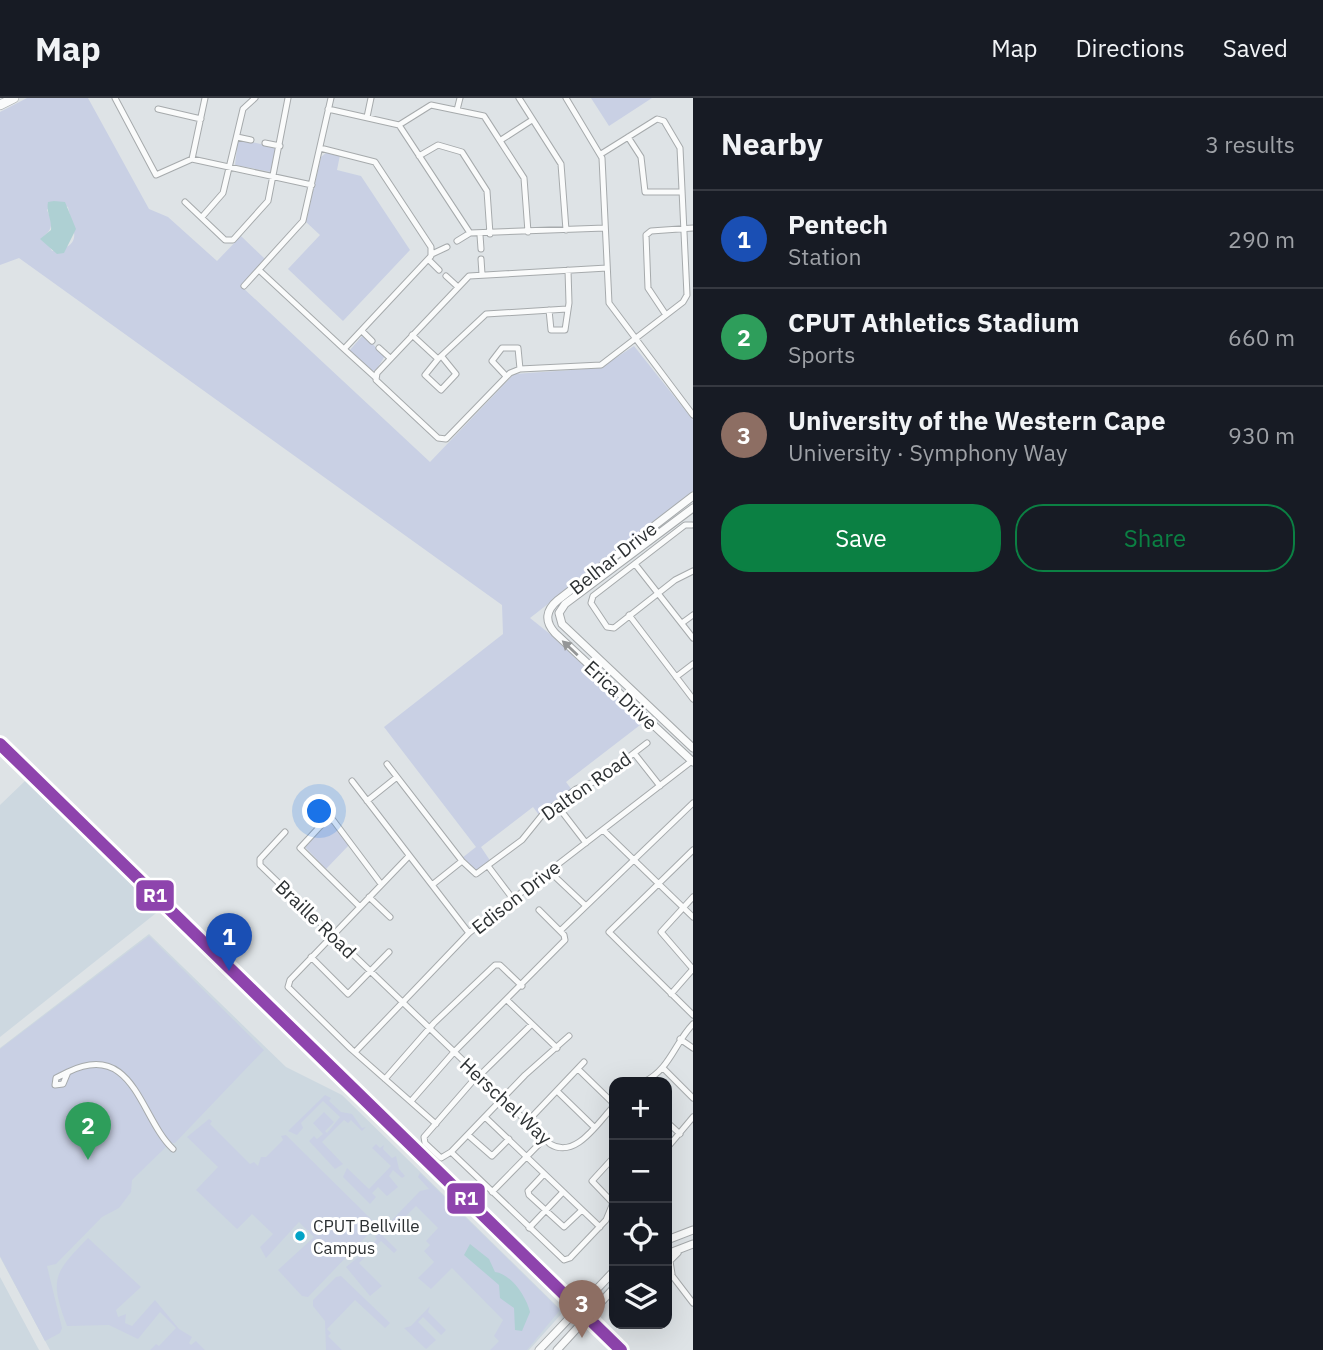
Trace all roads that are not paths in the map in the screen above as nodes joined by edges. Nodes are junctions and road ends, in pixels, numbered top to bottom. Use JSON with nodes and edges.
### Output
{"nodes":[{"id":1,"x":14,"y":98,"type":"edge"},
{"id":2,"x":115,"y":98,"type":"edge"},
{"id":3,"x":205,"y":98,"type":"edge"},
{"id":4,"x":255,"y":98,"type":"edge"},
{"id":5,"x":288,"y":98,"type":"edge"},
{"id":6,"x":331,"y":98,"type":"edge"},
{"id":7,"x":371,"y":98,"type":"edge"},
{"id":8,"x":460,"y":98,"type":"edge"},
{"id":9,"x":519,"y":98,"type":"edge"},
{"id":10,"x":566,"y":98,"type":"edge"},
{"id":11,"x":0,"y":105,"type":"edge"},
{"id":12,"x":158,"y":109,"type":"dead end"},
{"id":13,"x":328,"y":109,"type":"junction"},
{"id":14,"x":457,"y":110,"type":"junction"},
{"id":15,"x":367,"y":117,"type":"junction"},
{"id":16,"x":201,"y":119,"type":"junction"},
{"id":17,"x":532,"y":120,"type":"junction"},
{"id":18,"x":399,"y":125,"type":"junction"},
{"id":19,"x":237,"y":137,"type":"junction"},
{"id":20,"x":628,"y":137,"type":"junction"},
{"id":21,"x":251,"y":140,"type":"dead end"},
{"id":22,"x":501,"y":140,"type":"junction"},
{"id":23,"x":265,"y":143,"type":"dead end"},
{"id":24,"x":280,"y":146,"type":"junction"},
{"id":25,"x":320,"y":148,"type":"junction"},
{"id":26,"x":601,"y":154,"type":"junction"},
{"id":27,"x":419,"y":156,"type":"junction"},
{"id":28,"x":192,"y":159,"type":"junction"},
{"id":29,"x":230,"y":167,"type":"junction"},
{"id":30,"x":274,"y":177,"type":"junction"},
{"id":31,"x":312,"y":185,"type":"junction"},
{"id":32,"x":682,"y":192,"type":"junction"},
{"id":33,"x":185,"y":202,"type":"dead end"},
{"id":34,"x":202,"y":217,"type":"junction"},
{"id":35,"x":605,"y":228,"type":"junction"},
{"id":36,"x":693,"y":228,"type":"edge"},
{"id":37,"x":684,"y":229,"type":"junction"},
{"id":38,"x":566,"y":230,"type":"junction"},
{"id":39,"x":528,"y":232,"type":"junction"},
{"id":40,"x":470,"y":233,"type":"junction"},
{"id":41,"x":480,"y":234,"type":"junction"},
{"id":42,"x":490,"y":234,"type":"junction"},
{"id":43,"x":457,"y":241,"type":"dead end"},
{"id":44,"x":447,"y":247,"type":"dead end"},
{"id":45,"x":481,"y":249,"type":"dead end"},
{"id":46,"x":430,"y":257,"type":"junction"},
{"id":47,"x":481,"y":259,"type":"dead end"},
{"id":48,"x":607,"y":268,"type":"junction"},
{"id":49,"x":259,"y":270,"type":"junction"},
{"id":50,"x":439,"y":270,"type":"dead end"},
{"id":51,"x":568,"y":270,"type":"junction"},
{"id":52,"x":482,"y":274,"type":"junction"},
{"id":53,"x":446,"y":276,"type":"dead end"},
{"id":54,"x":244,"y":286,"type":"dead end"},
{"id":55,"x":457,"y":287,"type":"junction"},
{"id":56,"x":567,"y":309,"type":"junction"},
{"id":57,"x":549,"y":310,"type":"junction"},
{"id":58,"x":666,"y":315,"type":"junction"},
{"id":59,"x":362,"y":331,"type":"junction"},
{"id":60,"x":412,"y":335,"type":"junction"},
{"id":61,"x":635,"y":340,"type":"junction"},
{"id":62,"x":372,"y":341,"type":"dead end"},
{"id":63,"x":379,"y":348,"type":"dead end"},
{"id":64,"x":344,"y":349,"type":"junction"},
{"id":65,"x":390,"y":358,"type":"junction"},
{"id":66,"x":440,"y":359,"type":"junction"},
{"id":67,"x":520,"y":369,"type":"junction"},
{"id":68,"x":506,"y":376,"type":"junction"},
{"id":69,"x":376,"y":378,"type":"junction"},
{"id":70,"x":693,"y":415,"type":"edge"},
{"id":71,"x":693,"y":496,"type":"edge"},
{"id":72,"x":693,"y":508,"type":"edge"},
{"id":73,"x":692,"y":525,"type":"edge"},
{"id":74,"x":635,"y":564,"type":"junction"},
{"id":75,"x":693,"y":571,"type":"edge"},
{"id":76,"x":659,"y":593,"type":"junction"},
{"id":77,"x":629,"y":615,"type":"junction"},
{"id":78,"x":693,"y":615,"type":"edge"},
{"id":79,"x":682,"y":623,"type":"junction"},
{"id":80,"x":562,"y":625,"type":"joint"},
{"id":81,"x":550,"y":627,"type":"joint"},
{"id":82,"x":693,"y":638,"type":"edge"},
{"id":83,"x":693,"y":664,"type":"edge"},
{"id":84,"x":676,"y":677,"type":"junction"},
{"id":85,"x":693,"y":699,"type":"edge"},
{"id":86,"x":647,"y":743,"type":"dead end"},
{"id":87,"x":693,"y":748,"type":"edge"},
{"id":88,"x":634,"y":753,"type":"junction"},
{"id":89,"x":693,"y":761,"type":"edge"},
{"id":90,"x":387,"y":764,"type":"dead end"},
{"id":91,"x":397,"y":777,"type":"junction"},
{"id":92,"x":352,"y":781,"type":"dead end"},
{"id":93,"x":660,"y":786,"type":"junction"},
{"id":94,"x":367,"y":801,"type":"junction"},
{"id":95,"x":693,"y":803,"type":"edge"},
{"id":96,"x":556,"y":804,"type":"junction"},
{"id":97,"x":603,"y":830,"type":"junction"},
{"id":98,"x":285,"y":832,"type":"dead end"},
{"id":99,"x":586,"y":843,"type":"junction"},
{"id":100,"x":693,"y":850,"type":"edge"},
{"id":101,"x":409,"y":856,"type":"junction"},
{"id":102,"x":633,"y":860,"type":"junction"},
{"id":103,"x":462,"y":861,"type":"junction"},
{"id":104,"x":488,"y":866,"type":"junction"},
{"id":105,"x":550,"y":871,"type":"junction"},
{"id":106,"x":381,"y":884,"type":"junction"},
{"id":107,"x":658,"y":884,"type":"junction"},
{"id":108,"x":432,"y":885,"type":"junction"},
{"id":109,"x":369,"y":897,"type":"junction"},
{"id":110,"x":693,"y":897,"type":"edge"},
{"id":111,"x":513,"y":899,"type":"junction"},
{"id":112,"x":585,"y":905,"type":"junction"},
{"id":113,"x":359,"y":906,"type":"junction"},
{"id":114,"x":683,"y":907,"type":"junction"},
{"id":115,"x":539,"y":910,"type":"dead end"},
{"id":116,"x":390,"y":917,"type":"dead end"},
{"id":117,"x":693,"y":917,"type":"edge"},
{"id":118,"x":560,"y":931,"type":"junction"},
{"id":119,"x":469,"y":933,"type":"junction"},
{"id":120,"x":332,"y":935,"type":"junction"},
{"id":121,"x":389,"y":952,"type":"dead end"},
{"id":122,"x":310,"y":957,"type":"junction"},
{"id":123,"x":693,"y":969,"type":"edge"},
{"id":124,"x":370,"y":971,"type":"junction"},
{"id":125,"x":522,"y":986,"type":"junction"},
{"id":126,"x":348,"y":994,"type":"junction"},
{"id":127,"x":671,"y":994,"type":"junction"},
{"id":128,"x":342,"y":1001,"type":"dead end"},
{"id":129,"x":508,"y":1001,"type":"junction"},
{"id":130,"x":402,"y":1002,"type":"junction"},
{"id":131,"x":693,"y":1015,"type":"edge"},
{"id":132,"x":532,"y":1024,"type":"junction"},
{"id":133,"x":693,"y":1024,"type":"edge"},
{"id":134,"x":429,"y":1028,"type":"junction"},
{"id":135,"x":569,"y":1035,"type":"dead end"},
{"id":136,"x":680,"y":1039,"type":"junction"},
{"id":137,"x":557,"y":1048,"type":"junction"},
{"id":138,"x":693,"y":1048,"type":"edge"},
{"id":139,"x":356,"y":1051,"type":"junction"},
{"id":140,"x":454,"y":1052,"type":"junction"},
{"id":141,"x":584,"y":1062,"type":"dead end"},
{"id":142,"x":578,"y":1069,"type":"junction"},
{"id":143,"x":663,"y":1069,"type":"junction"},
{"id":144,"x":68,"y":1072,"type":"dead end"},
{"id":145,"x":478,"y":1075,"type":"junction"},
{"id":146,"x":651,"y":1077,"type":"edge"},
{"id":147,"x":385,"y":1079,"type":"junction"},
{"id":148,"x":557,"y":1091,"type":"junction"},
{"id":149,"x":502,"y":1098,"type":"junction"},
{"id":150,"x":693,"y":1098,"type":"edge"},
{"id":151,"x":412,"y":1100,"type":"junction"},
{"id":152,"x":609,"y":1100,"type":"edge"},
{"id":153,"x":608,"y":1112,"type":"edge"},
{"id":154,"x":485,"y":1117,"type":"junction"},
{"id":155,"x":693,"y":1117,"type":"edge"},
{"id":156,"x":527,"y":1122,"type":"junction"},
{"id":157,"x":436,"y":1124,"type":"junction"},
{"id":158,"x":594,"y":1127,"type":"junction"},
{"id":159,"x":672,"y":1127,"type":"edge"},
{"id":160,"x":680,"y":1134,"type":"junction"},
{"id":161,"x":468,"y":1135,"type":"junction"},
{"id":162,"x":509,"y":1139,"type":"junction"},
{"id":163,"x":544,"y":1139,"type":"junction"},
{"id":164,"x":672,"y":1143,"type":"edge"},
{"id":165,"x":173,"y":1149,"type":"dead end"},
{"id":166,"x":451,"y":1152,"type":"junction"},
{"id":167,"x":527,"y":1157,"type":"junction"},
{"id":168,"x":609,"y":1162,"type":"edge"},
{"id":169,"x":544,"y":1174,"type":"junction"},
{"id":170,"x":492,"y":1192,"type":"junction"},
{"id":171,"x":563,"y":1192,"type":"junction"},
{"id":172,"x":609,"y":1199,"type":"edge"},
{"id":173,"x":546,"y":1210,"type":"junction"},
{"id":174,"x":582,"y":1210,"type":"junction"},
{"id":175,"x":609,"y":1216,"type":"edge"},
{"id":176,"x":600,"y":1227,"type":"junction"},
{"id":177,"x":529,"y":1228,"type":"junction"},
{"id":178,"x":693,"y":1230,"type":"edge"},
{"id":179,"x":672,"y":1238,"type":"edge"},
{"id":180,"x":693,"y":1246,"type":"edge"},
{"id":181,"x":672,"y":1252,"type":"edge"},
{"id":182,"x":670,"y":1266,"type":"edge"},
{"id":183,"x":672,"y":1275,"type":"edge"},
{"id":184,"x":609,"y":1276,"type":"edge"},
{"id":185,"x":609,"y":1293,"type":"edge"},
{"id":186,"x":693,"y":1303,"type":"edge"},
{"id":187,"x":539,"y":1350,"type":"edge"},
{"id":188,"x":557,"y":1350,"type":"edge"}],
"edges":[{"from":1,"to":11,"type":"highway"},
{"from":2,"to":28,"type":"street"},
{"from":3,"to":16,"type":"street"},
{"from":4,"to":19,"type":"street"},
{"from":5,"to":24,"type":"street"},
{"from":6,"to":13,"type":"street"},
{"from":7,"to":15,"type":"street"},
{"from":8,"to":14,"type":"street"},
{"from":9,"to":17,"type":"street"},
{"from":10,"to":26,"type":"street"},
{"from":12,"to":16,"type":"street"},
{"from":13,"to":15,"type":"street"},
{"from":13,"to":25,"type":"street"},
{"from":14,"to":18,"type":"street"},
{"from":14,"to":22,"type":"street"},
{"from":15,"to":18,"type":"street"},
{"from":16,"to":28,"type":"street"},
{"from":17,"to":22,"type":"street"},
{"from":17,"to":38,"type":"street"},
{"from":18,"to":27,"type":"street"},
{"from":19,"to":21,"type":"street"},
{"from":19,"to":29,"type":"street"},
{"from":20,"to":26,"type":"street"},
{"from":20,"to":32,"type":"street"},
{"from":20,"to":32,"type":"street"},
{"from":22,"to":39,"type":"street"},
{"from":23,"to":24,"type":"street"},
{"from":24,"to":30,"type":"street"},
{"from":25,"to":31,"type":"street"},
{"from":25,"to":46,"type":"street"},
{"from":26,"to":35,"type":"street"},
{"from":27,"to":40,"type":"street"},
{"from":27,"to":42,"type":"street"},
{"from":28,"to":29,"type":"street"},
{"from":29,"to":30,"type":"street"},
{"from":29,"to":34,"type":"street"},
{"from":30,"to":31,"type":"street"},
{"from":30,"to":34,"type":"street"},
{"from":31,"to":49,"type":"street"},
{"from":32,"to":37,"type":"street"},
{"from":33,"to":34,"type":"street"},
{"from":35,"to":38,"type":"street"},
{"from":35,"to":48,"type":"street"},
{"from":36,"to":37,"type":"street"},
{"from":37,"to":58,"type":"street"},
{"from":37,"to":58,"type":"street"},
{"from":38,"to":39,"type":"street"},
{"from":39,"to":42,"type":"street"},
{"from":40,"to":41,"type":"street"},
{"from":40,"to":43,"type":"street"},
{"from":41,"to":42,"type":"street"},
{"from":41,"to":45,"type":"street"},
{"from":44,"to":46,"type":"street"},
{"from":46,"to":50,"type":"street"},
{"from":46,"to":59,"type":"street"},
{"from":47,"to":52,"type":"street"},
{"from":48,"to":51,"type":"street"},
{"from":48,"to":61,"type":"street"},
{"from":49,"to":54,"type":"street"},
{"from":49,"to":64,"type":"street"},
{"from":51,"to":52,"type":"street"},
{"from":51,"to":56,"type":"street"},
{"from":52,"to":55,"type":"street"},
{"from":53,"to":55,"type":"street"},
{"from":55,"to":60,"type":"street"},
{"from":56,"to":57,"type":"street"},
{"from":56,"to":57,"type":"street"},
{"from":57,"to":66,"type":"street"},
{"from":58,"to":61,"type":"street"},
{"from":59,"to":62,"type":"street"},
{"from":59,"to":64,"type":"street"},
{"from":60,"to":65,"type":"street"},
{"from":60,"to":66,"type":"street"},
{"from":61,"to":67,"type":"street"},
{"from":61,"to":70,"type":"street"},
{"from":63,"to":65,"type":"street"},
{"from":64,"to":69,"type":"street"},
{"from":65,"to":69,"type":"street"},
{"from":66,"to":66,"type":"street"},
{"from":67,"to":68,"type":"street"},
{"from":67,"to":68,"type":"street"},
{"from":68,"to":69,"type":"street"},
{"from":71,"to":81,"type":"main road","name":"Belhar Drive"},
{"from":72,"to":80,"type":"main road","name":"Belhar Drive"},
{"from":73,"to":74,"type":"street","name":"Belhar Drive"},
{"from":74,"to":76,"type":"street"},
{"from":74,"to":77,"type":"street","name":"Belhar Drive"},
{"from":75,"to":76,"type":"street"},
{"from":76,"to":77,"type":"street"},
{"from":76,"to":79,"type":"street"},
{"from":77,"to":84,"type":"street"},
{"from":78,"to":79,"type":"street"},
{"from":79,"to":82,"type":"street"},
{"from":80,"to":87,"type":"main road","name":"Erica Drive"},
{"from":89,"to":81,"type":"main road","name":"Erica Drive","one_way":true},
{"from":83,"to":84,"type":"street"},
{"from":84,"to":85,"type":"street"},
{"from":86,"to":88,"type":"street","name":"Dalton Road"},
{"from":88,"to":93,"type":"street"},
{"from":88,"to":96,"type":"street","name":"Dalton Road"},
{"from":89,"to":93,"type":"street","name":"Edison Drive"},
{"from":90,"to":91,"type":"street"},
{"from":91,"to":94,"type":"street"},
{"from":91,"to":103,"type":"street"},
{"from":92,"to":94,"type":"street"},
{"from":93,"to":97,"type":"street","name":"Edison Drive"},
{"from":94,"to":101,"type":"street"},
{"from":95,"to":102,"type":"street"},
{"from":96,"to":99,"type":"street"},
{"from":96,"to":104,"type":"street","name":"Dalton Road"},
{"from":97,"to":99,"type":"street","name":"Edison Drive"},
{"from":97,"to":102,"type":"street"},
{"from":98,"to":120,"type":"street","name":"Braille Road"},
{"from":99,"to":105,"type":"street","name":"Edison Drive"},
{"from":100,"to":107,"type":"street"},
{"from":101,"to":106,"type":"street"},
{"from":101,"to":108,"type":"street"},
{"from":102,"to":107,"type":"street"},
{"from":102,"to":112,"type":"street"},
{"from":103,"to":104,"type":"street"},
{"from":103,"to":108,"type":"street"},
{"from":104,"to":111,"type":"street"},
{"from":105,"to":111,"type":"street","name":"Edison Drive"},
{"from":105,"to":112,"type":"street"},
{"from":106,"to":109,"type":"street"},
{"from":106,"to":113,"type":"street"},
{"from":107,"to":114,"type":"street"},
{"from":107,"to":127,"type":"street"},
{"from":108,"to":119,"type":"street"},
{"from":109,"to":113,"type":"street"},
{"from":109,"to":116,"type":"street"},
{"from":110,"to":114,"type":"street"},
{"from":111,"to":119,"type":"street","name":"Edison Drive"},
{"from":112,"to":118,"type":"street"},
{"from":113,"to":120,"type":"street"},
{"from":114,"to":117,"type":"street"},
{"from":114,"to":123,"type":"street"},
{"from":115,"to":118,"type":"street"},
{"from":118,"to":125,"type":"street"},
{"from":119,"to":130,"type":"street","name":"Edison Drive"},
{"from":120,"to":122,"type":"street"},
{"from":120,"to":124,"type":"street","name":"Braille Road"},
{"from":121,"to":124,"type":"street"},
{"from":122,"to":126,"type":"street"},
{"from":122,"to":139,"type":"street"},
{"from":123,"to":127,"type":"street"},
{"from":124,"to":126,"type":"street"},
{"from":124,"to":130,"type":"street","name":"Braille Road"},
{"from":125,"to":129,"type":"street"},
{"from":125,"to":134,"type":"street"},
{"from":126,"to":128,"type":"street"},
{"from":127,"to":131,"type":"street"},
{"from":129,"to":132,"type":"street"},
{"from":129,"to":140,"type":"street"},
{"from":130,"to":134,"type":"street","name":"Herschel Way"},
{"from":130,"to":139,"type":"street","name":"Edison Drive"},
{"from":132,"to":137,"type":"street"},
{"from":132,"to":145,"type":"street"},
{"from":133,"to":136,"type":"street"},
{"from":134,"to":140,"type":"street","name":"Herschel Way"},
{"from":134,"to":147,"type":"street"},
{"from":135,"to":137,"type":"street"},
{"from":136,"to":138,"type":"street"},
{"from":136,"to":143,"type":"street"},
{"from":137,"to":149,"type":"street"},
{"from":139,"to":147,"type":"street"},
{"from":140,"to":145,"type":"street","name":"Herschel Way"},
{"from":140,"to":151,"type":"street"},
{"from":141,"to":142,"type":"street"},
{"from":142,"to":148,"type":"street"},
{"from":142,"to":152,"type":"street"},
{"from":143,"to":146,"type":"street"},
{"from":143,"to":150,"type":"street"},
{"from":144,"to":165,"type":"street"},
{"from":145,"to":149,"type":"street","name":"Herschel Way"},
{"from":145,"to":157,"type":"street"},
{"from":147,"to":151,"type":"street"},
{"from":148,"to":156,"type":"street"},
{"from":148,"to":158,"type":"street"},
{"from":149,"to":154,"type":"street"},
{"from":149,"to":156,"type":"street","name":"Herschel Way"},
{"from":151,"to":157,"type":"street"},
{"from":153,"to":158,"type":"street","name":"Herschel Way"},
{"from":154,"to":161,"type":"street"},
{"from":154,"to":162,"type":"street"},
{"from":155,"to":160,"type":"street"},
{"from":156,"to":163,"type":"street","name":"Herschel Way"},
{"from":157,"to":166,"type":"street"},
{"from":158,"to":163,"type":"street","name":"Herschel Way"},
{"from":159,"to":160,"type":"street"},
{"from":160,"to":164,"type":"street"},
{"from":161,"to":162,"type":"street"},
{"from":161,"to":166,"type":"street"},
{"from":162,"to":167,"type":"street"},
{"from":163,"to":167,"type":"street"},
{"from":166,"to":170,"type":"street"},
{"from":167,"to":169,"type":"street"},
{"from":167,"to":170,"type":"street"},
{"from":168,"to":172,"type":"street"},
{"from":169,"to":171,"type":"street"},
{"from":169,"to":173,"type":"street"},
{"from":170,"to":177,"type":"street"},
{"from":171,"to":173,"type":"street"},
{"from":171,"to":174,"type":"street"},
{"from":173,"to":174,"type":"street"},
{"from":173,"to":177,"type":"street"},
{"from":174,"to":176,"type":"street"},
{"from":175,"to":176,"type":"street"},
{"from":176,"to":177,"type":"street"},
{"from":178,"to":179,"type":"main road"},
{"from":180,"to":181,"type":"main road"},
{"from":180,"to":182,"type":"street"},
{"from":183,"to":186,"type":"street"},
{"from":184,"to":187,"type":"main road"},
{"from":185,"to":188,"type":"main road"}]}
